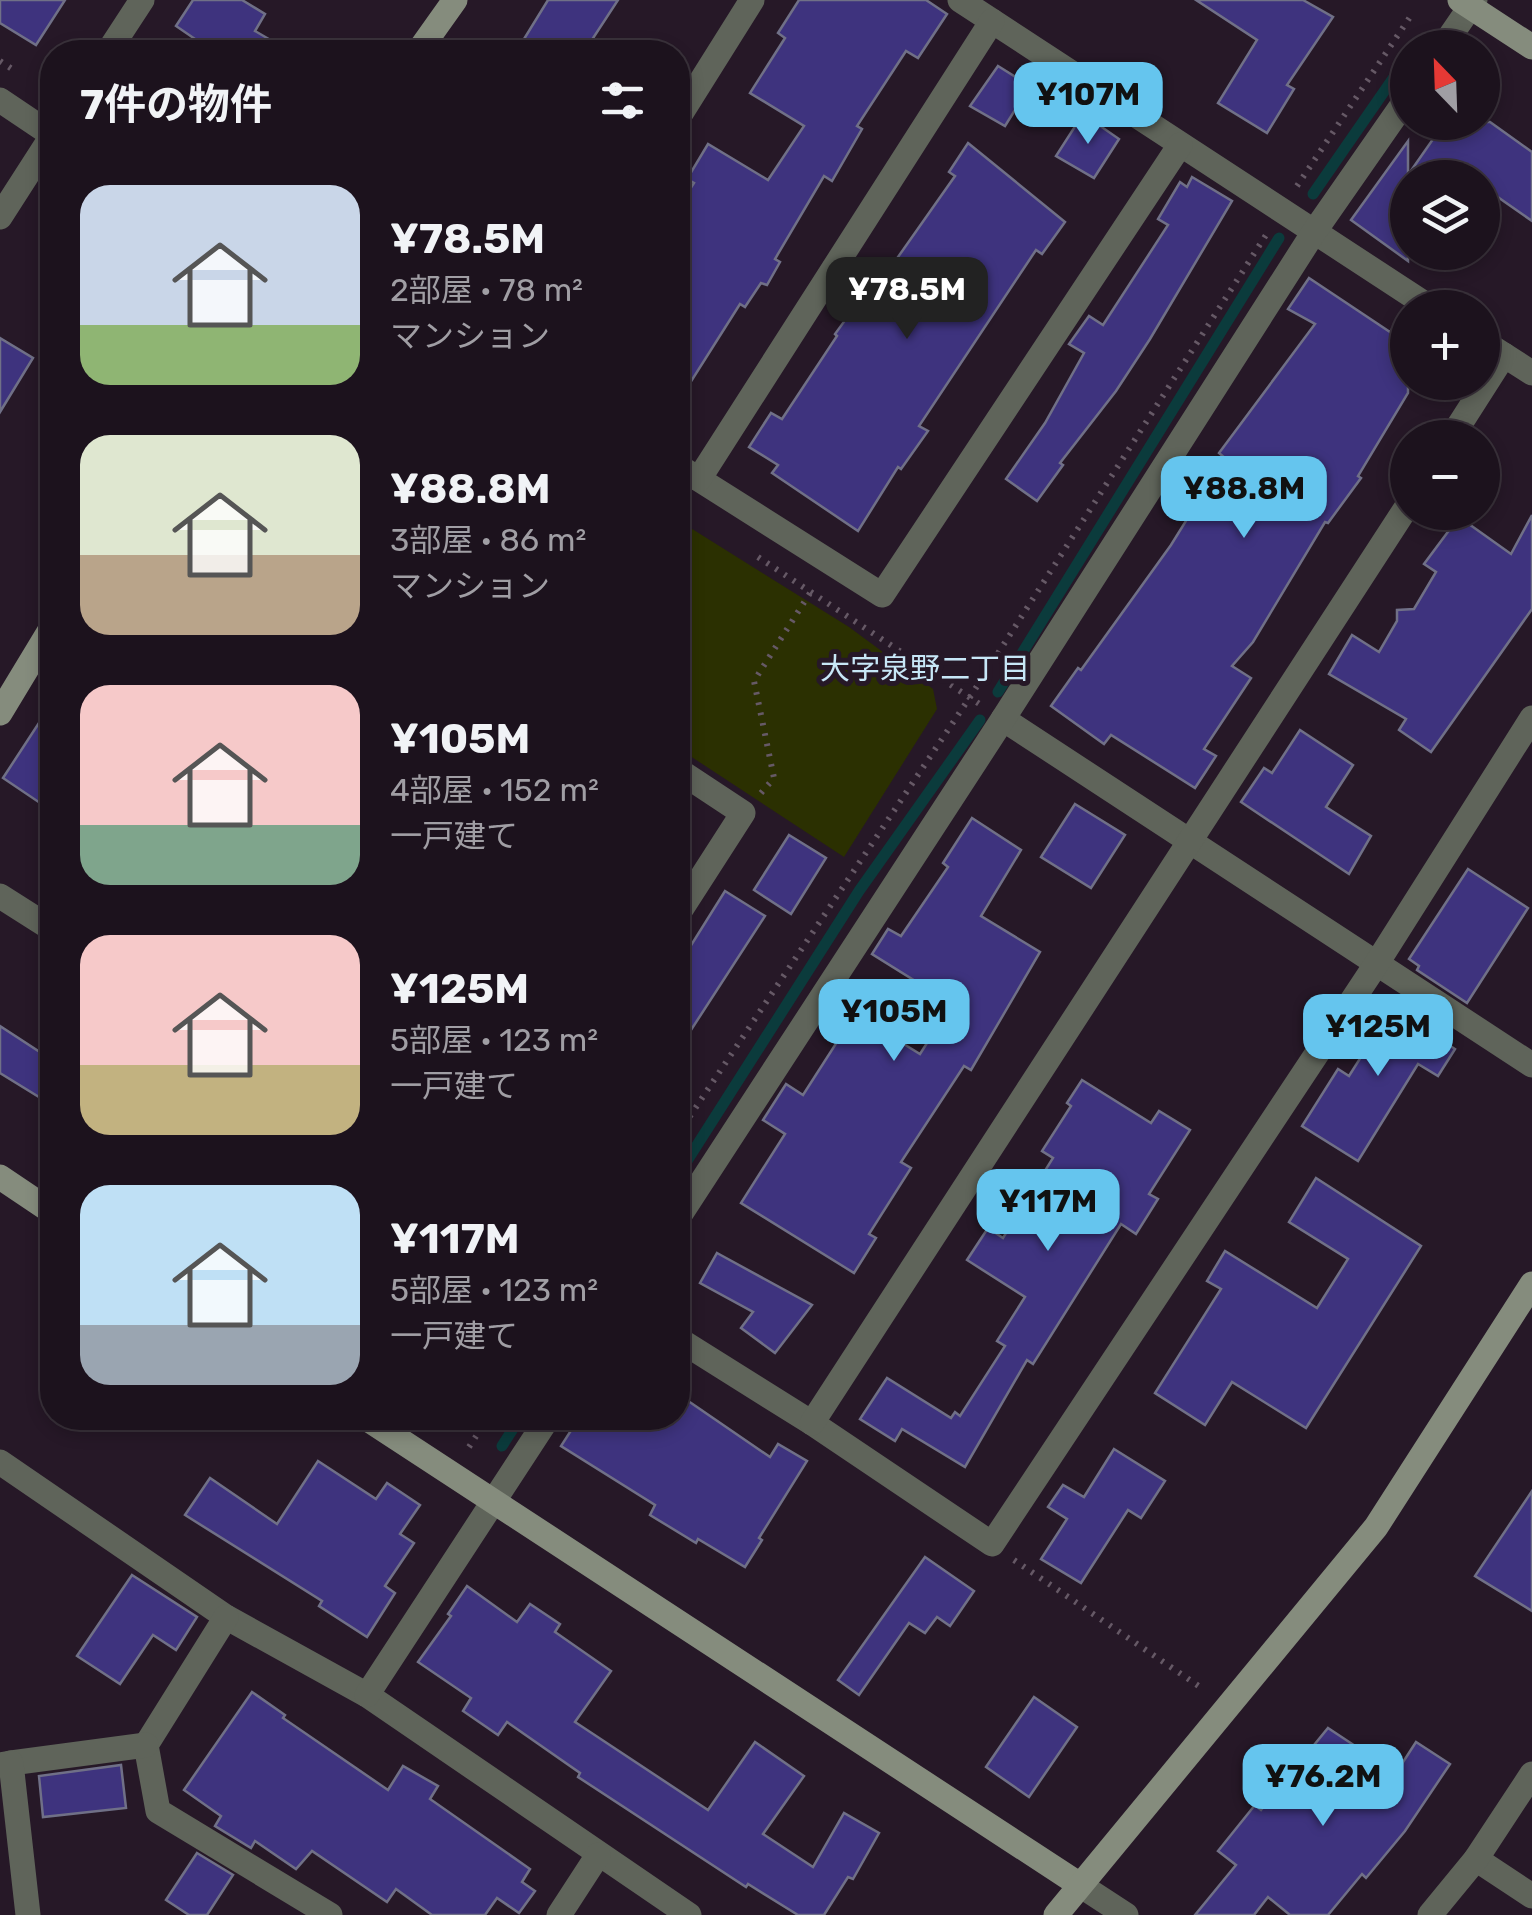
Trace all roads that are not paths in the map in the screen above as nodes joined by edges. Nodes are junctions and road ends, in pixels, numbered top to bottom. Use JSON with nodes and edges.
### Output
{"nodes":[{"id":1,"x":142,"y":0,"type":"edge"},
{"id":2,"x":455,"y":0,"type":"edge"},
{"id":3,"x":752,"y":0,"type":"edge"},
{"id":4,"x":960,"y":0,"type":"edge"},
{"id":5,"x":1469,"y":2,"type":"edge"},
{"id":6,"x":992,"y":21,"type":"junction"},
{"id":7,"x":1453,"y":30,"type":"edge"},
{"id":8,"x":116,"y":40,"type":"edge"},
{"id":9,"x":427,"y":40,"type":"edge"},
{"id":10,"x":1532,"y":47,"type":"edge"},
{"id":11,"x":690,"y":99,"type":"edge"},
{"id":12,"x":0,"y":100,"type":"edge"},
{"id":13,"x":1390,"y":123,"type":"edge"},
{"id":14,"x":40,"y":127,"type":"edge"},
{"id":15,"x":1180,"y":145,"type":"junction"},
{"id":16,"x":40,"y":154,"type":"edge"},
{"id":17,"x":0,"y":217,"type":"edge"},
{"id":18,"x":1314,"y":232,"type":"junction"},
{"id":19,"x":1403,"y":290,"type":"edge"},
{"id":20,"x":1500,"y":352,"type":"edge"},
{"id":21,"x":1532,"y":373,"type":"edge"},
{"id":22,"x":690,"y":469,"type":"edge"},
{"id":23,"x":690,"y":473,"type":"edge"},
{"id":24,"x":1392,"y":530,"type":"edge"},
{"id":25,"x":40,"y":647,"type":"edge"},
{"id":26,"x":0,"y":713,"type":"edge"},
{"id":27,"x":1532,"y":718,"type":"edge"},
{"id":28,"x":1003,"y":719,"type":"junction"},
{"id":29,"x":690,"y":778,"type":"edge"},
{"id":30,"x":1190,"y":842,"type":"junction"},
{"id":31,"x":690,"y":895,"type":"edge"},
{"id":32,"x":0,"y":896,"type":"edge"},
{"id":33,"x":40,"y":921,"type":"edge"},
{"id":34,"x":1378,"y":963,"type":"junction"},
{"id":35,"x":1532,"y":1065,"type":"edge"},
{"id":36,"x":0,"y":1178,"type":"edge"},
{"id":37,"x":690,"y":1200,"type":"edge"},
{"id":38,"x":40,"y":1204,"type":"edge"},
{"id":39,"x":1532,"y":1284,"type":"edge"},
{"id":40,"x":690,"y":1347,"type":"edge"},
{"id":41,"x":812,"y":1423,"type":"junction"},
{"id":42,"x":384,"y":1430,"type":"edge"},
{"id":43,"x":540,"y":1430,"type":"edge"},
{"id":44,"x":0,"y":1462,"type":"edge"},
{"id":45,"x":492,"y":1500,"type":"junction"},
{"id":46,"x":226,"y":1617,"type":"junction"},
{"id":47,"x":367,"y":1695,"type":"junction"},
{"id":48,"x":146,"y":1744,"type":"junction"},
{"id":49,"x":6,"y":1764,"type":"edge"},
{"id":50,"x":1532,"y":1774,"type":"edge"},
{"id":51,"x":598,"y":1855,"type":"junction"},
{"id":52,"x":1476,"y":1859,"type":"junction"},
{"id":53,"x":1080,"y":1885,"type":"junction"},
{"id":54,"x":1532,"y":1896,"type":"edge"},
{"id":55,"x":28,"y":1915,"type":"edge"},
{"id":56,"x":330,"y":1915,"type":"edge"},
{"id":57,"x":558,"y":1915,"type":"edge"},
{"id":58,"x":689,"y":1915,"type":"edge"},
{"id":59,"x":1056,"y":1915,"type":"edge"},
{"id":60,"x":1126,"y":1915,"type":"edge"},
{"id":61,"x":1430,"y":1915,"type":"edge"}],
"edges":[{"from":1,"to":8,"type":"street"},
{"from":2,"to":9,"type":"street"},
{"from":3,"to":11,"type":"street"},
{"from":4,"to":6,"type":"street"},
{"from":5,"to":7,"type":"street"},
{"from":5,"to":10,"type":"street"},
{"from":6,"to":15,"type":"street"},
{"from":6,"to":22,"type":"street"},
{"from":12,"to":14,"type":"street"},
{"from":13,"to":18,"type":"street"},
{"from":15,"to":18,"type":"street"},
{"from":15,"to":23,"type":"street"},
{"from":16,"to":17,"type":"street"},
{"from":18,"to":19,"type":"street"},
{"from":18,"to":28,"type":"street"},
{"from":20,"to":21,"type":"street"},
{"from":24,"to":30,"type":"street"},
{"from":25,"to":26,"type":"street"},
{"from":27,"to":34,"type":"street"},
{"from":28,"to":30,"type":"street"},
{"from":28,"to":37,"type":"street"},
{"from":29,"to":31,"type":"street"},
{"from":30,"to":34,"type":"street"},
{"from":30,"to":41,"type":"street"},
{"from":32,"to":33,"type":"street"},
{"from":34,"to":35,"type":"street"},
{"from":34,"to":41,"type":"street"},
{"from":36,"to":38,"type":"street"},
{"from":39,"to":53,"type":"street"},
{"from":40,"to":41,"type":"street"},
{"from":42,"to":45,"type":"street"},
{"from":43,"to":45,"type":"street"},
{"from":44,"to":46,"type":"street"},
{"from":45,"to":47,"type":"street"},
{"from":45,"to":53,"type":"street"},
{"from":46,"to":47,"type":"street"},
{"from":46,"to":48,"type":"street"},
{"from":47,"to":51,"type":"street"},
{"from":48,"to":49,"type":"street"},
{"from":48,"to":56,"type":"street"},
{"from":49,"to":55,"type":"street"},
{"from":50,"to":52,"type":"street"},
{"from":51,"to":57,"type":"street"},
{"from":51,"to":58,"type":"street"},
{"from":52,"to":54,"type":"street"},
{"from":52,"to":61,"type":"street"},
{"from":53,"to":59,"type":"street"},
{"from":53,"to":60,"type":"street"}]}
